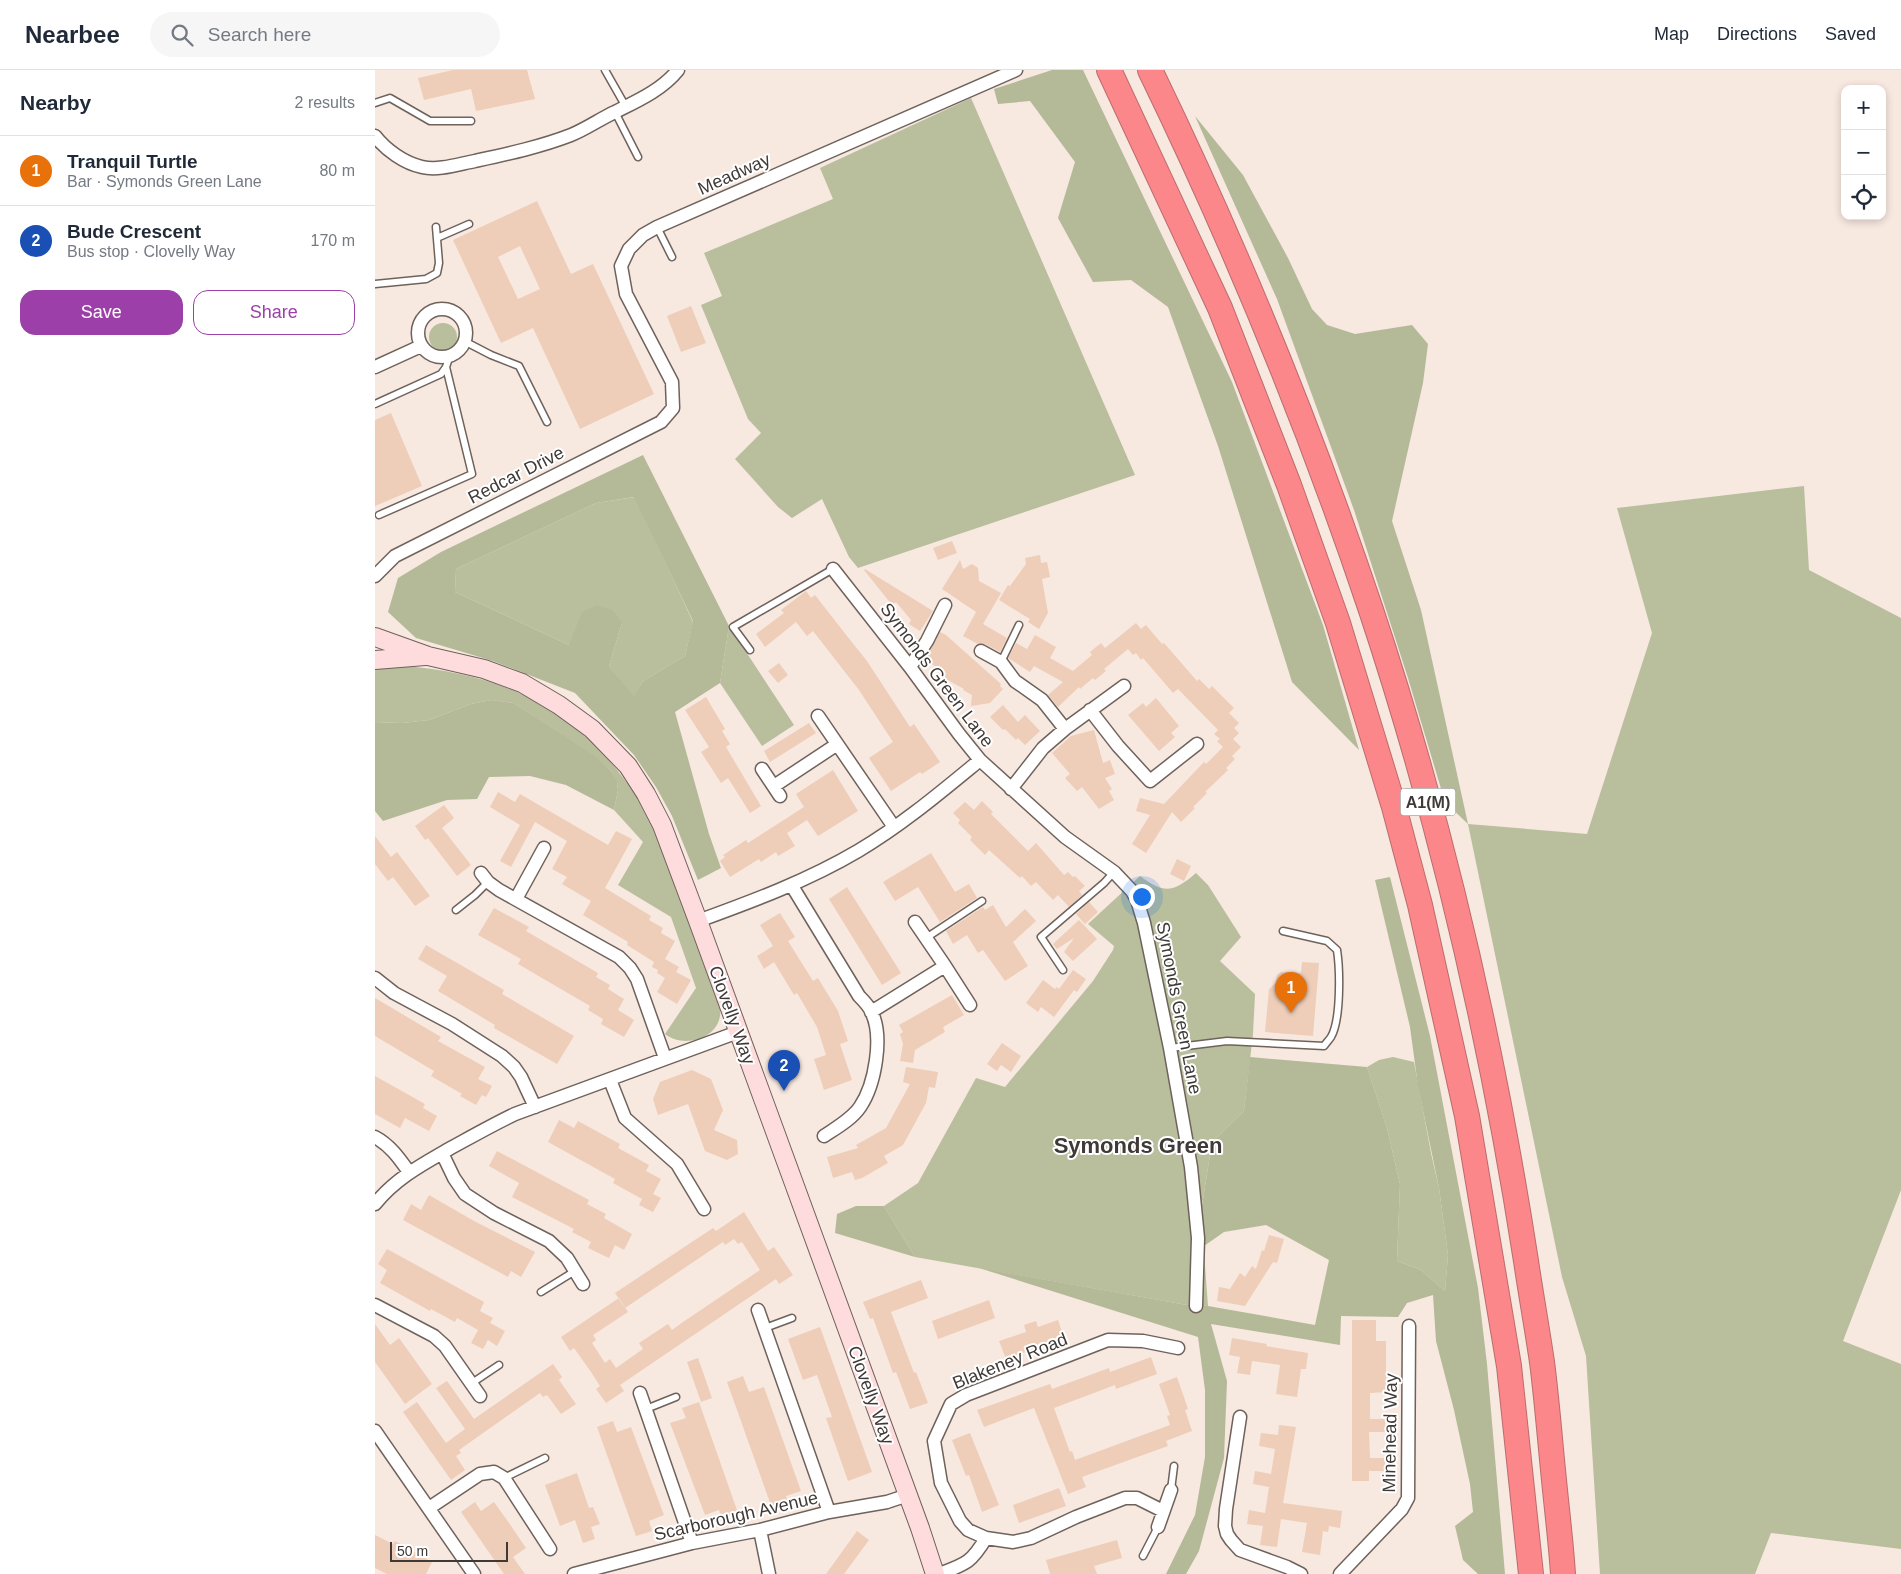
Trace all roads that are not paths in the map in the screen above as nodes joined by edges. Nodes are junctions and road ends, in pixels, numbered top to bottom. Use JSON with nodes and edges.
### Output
{"nodes":[{"id":1,"x":605,"y":70,"type":"edge"},
{"id":2,"x":678,"y":70,"type":"edge"},
{"id":3,"x":1016,"y":70,"type":"edge"},
{"id":4,"x":1150,"y":70,"type":"edge"},
{"id":5,"x":1110,"y":72,"type":"edge"},
{"id":6,"x":375,"y":103,"type":"edge"},
{"id":7,"x":620,"y":110,"type":"junction"},
{"id":8,"x":471,"y":121,"type":"dead end"},
{"id":9,"x":375,"y":136,"type":"edge"},
{"id":10,"x":638,"y":157,"type":"dead end"},
{"id":11,"x":469,"y":224,"type":"dead end"},
{"id":12,"x":436,"y":227,"type":"dead end"},
{"id":13,"x":657,"y":227,"type":"junction"},
{"id":14,"x":437,"y":238,"type":"junction"},
{"id":15,"x":672,"y":257,"type":"dead end"},
{"id":16,"x":375,"y":284,"type":"edge"},
{"id":17,"x":464,"y":342,"type":"junction"},
{"id":18,"x":421,"y":346,"type":"junction"},
{"id":19,"x":448,"y":361,"type":"junction"},
{"id":20,"x":375,"y":367,"type":"edge"},
{"id":21,"x":375,"y":404,"type":"edge"},
{"id":22,"x":673,"y":408,"type":"joint"},
{"id":23,"x":547,"y":422,"type":"dead end"},
{"id":24,"x":379,"y":515,"type":"dead end"},
{"id":25,"x":833,"y":569,"type":"joint"},
{"id":26,"x":375,"y":576,"type":"edge"},
{"id":27,"x":945,"y":605,"type":"dead end"},
{"id":28,"x":1019,"y":625,"type":"dead end"},
{"id":29,"x":375,"y":637,"type":"edge"},
{"id":30,"x":750,"y":650,"type":"dead end"},
{"id":31,"x":981,"y":651,"type":"dead end"},
{"id":32,"x":428,"y":656,"type":"junction"},
{"id":33,"x":375,"y":660,"type":"edge"},
{"id":34,"x":1001,"y":662,"type":"junction"},
{"id":35,"x":910,"y":667,"type":"junction"},
{"id":36,"x":1124,"y":686,"type":"dead end"},
{"id":37,"x":1090,"y":710,"type":"junction"},
{"id":38,"x":818,"y":716,"type":"dead end"},
{"id":39,"x":1065,"y":729,"type":"junction"},
{"id":40,"x":836,"y":744,"type":"junction"},
{"id":41,"x":1197,"y":744,"type":"dead end"},
{"id":42,"x":980,"y":760,"type":"junction"},
{"id":43,"x":762,"y":769,"type":"dead end"},
{"id":44,"x":1011,"y":789,"type":"junction"},
{"id":45,"x":894,"y":827,"type":"junction"},
{"id":46,"x":543,"y":848,"type":"dead end"},
{"id":47,"x":1114,"y":872,"type":"junction"},
{"id":48,"x":484,"y":877,"type":"joint"},
{"id":49,"x":792,"y":886,"type":"junction"},
{"id":50,"x":515,"y":898,"type":"junction"},
{"id":51,"x":982,"y":901,"type":"dead end"},
{"id":52,"x":455,"y":910,"type":"dead end"},
{"id":53,"x":698,"y":921,"type":"junction"},
{"id":54,"x":915,"y":922,"type":"dead end"},
{"id":55,"x":1283,"y":931,"type":"dead end"},
{"id":56,"x":926,"y":938,"type":"junction"},
{"id":57,"x":945,"y":966,"type":"junction"},
{"id":58,"x":1063,"y":970,"type":"dead end"},
{"id":59,"x":375,"y":978,"type":"edge"},
{"id":60,"x":970,"y":1006,"type":"dead end"},
{"id":61,"x":871,"y":1012,"type":"junction"},
{"id":62,"x":738,"y":1032,"type":"junction"},
{"id":63,"x":1170,"y":1048,"type":"junction"},
{"id":64,"x":665,"y":1058,"type":"junction"},
{"id":65,"x":610,"y":1080,"type":"junction"},
{"id":66,"x":535,"y":1108,"type":"junction"},
{"id":67,"x":824,"y":1136,"type":"dead end"},
{"id":68,"x":375,"y":1137,"type":"edge"},
{"id":69,"x":442,"y":1153,"type":"junction"},
{"id":70,"x":409,"y":1172,"type":"junction"},
{"id":71,"x":375,"y":1204,"type":"edge"},
{"id":72,"x":704,"y":1209,"type":"dead end"},
{"id":73,"x":575,"y":1271,"type":"junction"},
{"id":74,"x":583,"y":1284,"type":"dead end"},
{"id":75,"x":541,"y":1292,"type":"dead end"},
{"id":76,"x":375,"y":1305,"type":"edge"},
{"id":77,"x":1196,"y":1306,"type":"dead end"},
{"id":78,"x":758,"y":1310,"type":"dead end"},
{"id":79,"x":792,"y":1318,"type":"dead end"},
{"id":80,"x":1409,"y":1326,"type":"dead end"},
{"id":81,"x":765,"y":1328,"type":"junction"},
{"id":82,"x":1178,"y":1348,"type":"dead end"},
{"id":83,"x":499,"y":1366,"type":"dead end"},
{"id":84,"x":472,"y":1383,"type":"junction"},
{"id":85,"x":640,"y":1393,"type":"dead end"},
{"id":86,"x":480,"y":1396,"type":"dead end"},
{"id":87,"x":676,"y":1397,"type":"dead end"},
{"id":88,"x":646,"y":1409,"type":"junction"},
{"id":89,"x":1240,"y":1417,"type":"dead end"},
{"id":90,"x":375,"y":1431,"type":"edge"},
{"id":91,"x":545,"y":1458,"type":"dead end"},
{"id":92,"x":1174,"y":1466,"type":"dead end"},
{"id":93,"x":503,"y":1478,"type":"junction"},
{"id":94,"x":1171,"y":1490,"type":"joint"},
{"id":95,"x":908,"y":1496,"type":"junction"},
{"id":96,"x":429,"y":1508,"type":"junction"},
{"id":97,"x":1163,"y":1511,"type":"junction"},
{"id":98,"x":829,"y":1512,"type":"junction"},
{"id":99,"x":1158,"y":1527,"type":"joint"},
{"id":100,"x":760,"y":1530,"type":"junction"},
{"id":101,"x":986,"y":1538,"type":"junction"},
{"id":102,"x":692,"y":1543,"type":"junction"},
{"id":103,"x":550,"y":1549,"type":"dead end"},
{"id":104,"x":1143,"y":1556,"type":"dead end"},
{"id":105,"x":475,"y":1574,"type":"edge"},
{"id":106,"x":574,"y":1574,"type":"edge"},
{"id":107,"x":769,"y":1574,"type":"edge"},
{"id":108,"x":935,"y":1574,"type":"edge"},
{"id":109,"x":939,"y":1574,"type":"edge"},
{"id":110,"x":1301,"y":1574,"type":"edge"},
{"id":111,"x":1340,"y":1574,"type":"edge"},
{"id":112,"x":1531,"y":1574,"type":"edge"},
{"id":113,"x":1563,"y":1574,"type":"edge"}],
"edges":[{"from":1,"to":7,"type":"lane"},
{"from":2,"to":7,"type":"street"},
{"from":3,"to":13,"type":"street","name":"Meadway"},
{"from":4,"to":113,"type":"highway","number":"A1(M)"},
{"from":5,"to":112,"type":"highway","number":"A1(M)"},
{"from":6,"to":8,"type":"lane"},
{"from":7,"to":9,"type":"street"},
{"from":7,"to":10,"type":"lane"},
{"from":11,"to":14,"type":"lane"},
{"from":12,"to":14,"type":"lane"},
{"from":13,"to":15,"type":"lane"},
{"from":13,"to":22,"type":"street","name":"Meadway"},
{"from":14,"to":16,"type":"lane"},
{"from":17,"to":18,"type":"street"},
{"from":17,"to":19,"type":"street"},
{"from":17,"to":23,"type":"lane"},
{"from":18,"to":19,"type":"street"},
{"from":18,"to":20,"type":"street"},
{"from":19,"to":21,"type":"lane"},
{"from":19,"to":24,"type":"lane"},
{"from":22,"to":26,"type":"street","name":"Redcar Drive"},
{"from":25,"to":30,"type":"lane"},
{"from":25,"to":35,"type":"street","name":"Symonds Green Lane"},
{"from":27,"to":35,"type":"street"},
{"from":28,"to":34,"type":"lane"},
{"from":29,"to":32,"type":"street","name":"Clovelly Way"},
{"from":31,"to":34,"type":"street"},
{"from":32,"to":33,"type":"street","name":"Clovelly Way"},
{"from":32,"to":53,"type":"street","name":"Clovelly Way"},
{"from":34,"to":39,"type":"street"},
{"from":35,"to":42,"type":"street","name":"Symonds Green Lane"},
{"from":36,"to":37,"type":"street"},
{"from":37,"to":39,"type":"street"},
{"from":37,"to":41,"type":"street"},
{"from":38,"to":40,"type":"street"},
{"from":39,"to":44,"type":"street"},
{"from":40,"to":43,"type":"street"},
{"from":40,"to":45,"type":"street"},
{"from":42,"to":44,"type":"street","name":"Symonds Green Lane"},
{"from":42,"to":45,"type":"street"},
{"from":44,"to":47,"type":"street","name":"Symonds Green Lane"},
{"from":45,"to":49,"type":"street"},
{"from":46,"to":50,"type":"street"},
{"from":47,"to":58,"type":"lane"},
{"from":47,"to":63,"type":"street","name":"Symonds Green Lane"},
{"from":48,"to":50,"type":"street"},
{"from":48,"to":52,"type":"lane"},
{"from":49,"to":53,"type":"street"},
{"from":49,"to":61,"type":"street"},
{"from":50,"to":64,"type":"street"},
{"from":51,"to":56,"type":"lane"},
{"from":53,"to":62,"type":"street","name":"Clovelly Way"},
{"from":54,"to":56,"type":"street"},
{"from":55,"to":63,"type":"lane"},
{"from":56,"to":57,"type":"street"},
{"from":57,"to":60,"type":"street"},
{"from":57,"to":61,"type":"street"},
{"from":59,"to":66,"type":"street"},
{"from":61,"to":67,"type":"street"},
{"from":62,"to":64,"type":"street"},
{"from":62,"to":95,"type":"street","name":"Clovelly Way"},
{"from":63,"to":77,"type":"street","name":"Symonds Green Lane"},
{"from":64,"to":65,"type":"street"},
{"from":65,"to":66,"type":"street"},
{"from":65,"to":72,"type":"street"},
{"from":66,"to":69,"type":"street"},
{"from":68,"to":70,"type":"street"},
{"from":69,"to":70,"type":"street"},
{"from":69,"to":73,"type":"street"},
{"from":70,"to":71,"type":"street"},
{"from":73,"to":74,"type":"street"},
{"from":73,"to":75,"type":"lane"},
{"from":76,"to":84,"type":"street"},
{"from":78,"to":81,"type":"street"},
{"from":79,"to":81,"type":"lane"},
{"from":80,"to":111,"type":"street","name":"Minehead Way"},
{"from":81,"to":98,"type":"street"},
{"from":82,"to":101,"type":"street","name":"Blakeney Road"},
{"from":83,"to":84,"type":"lane"},
{"from":84,"to":86,"type":"street"},
{"from":85,"to":88,"type":"street"},
{"from":87,"to":88,"type":"lane"},
{"from":88,"to":102,"type":"street"},
{"from":89,"to":110,"type":"street"},
{"from":90,"to":96,"type":"street"},
{"from":91,"to":93,"type":"lane"},
{"from":92,"to":94,"type":"lane"},
{"from":93,"to":96,"type":"street"},
{"from":93,"to":103,"type":"street"},
{"from":94,"to":97,"type":"street"},
{"from":95,"to":98,"type":"street","name":"Scarborough Avenue"},
{"from":95,"to":108,"type":"street","name":"Clovelly Way"},
{"from":96,"to":105,"type":"street"},
{"from":97,"to":99,"type":"street"},
{"from":97,"to":101,"type":"street","name":"Blakeney Road"},
{"from":98,"to":100,"type":"street","name":"Scarborough Avenue"},
{"from":99,"to":104,"type":"lane"},
{"from":100,"to":102,"type":"street","name":"Scarborough Avenue"},
{"from":100,"to":107,"type":"street"},
{"from":101,"to":109,"type":"street"},
{"from":102,"to":106,"type":"street","name":"Scarborough Avenue"}]}
